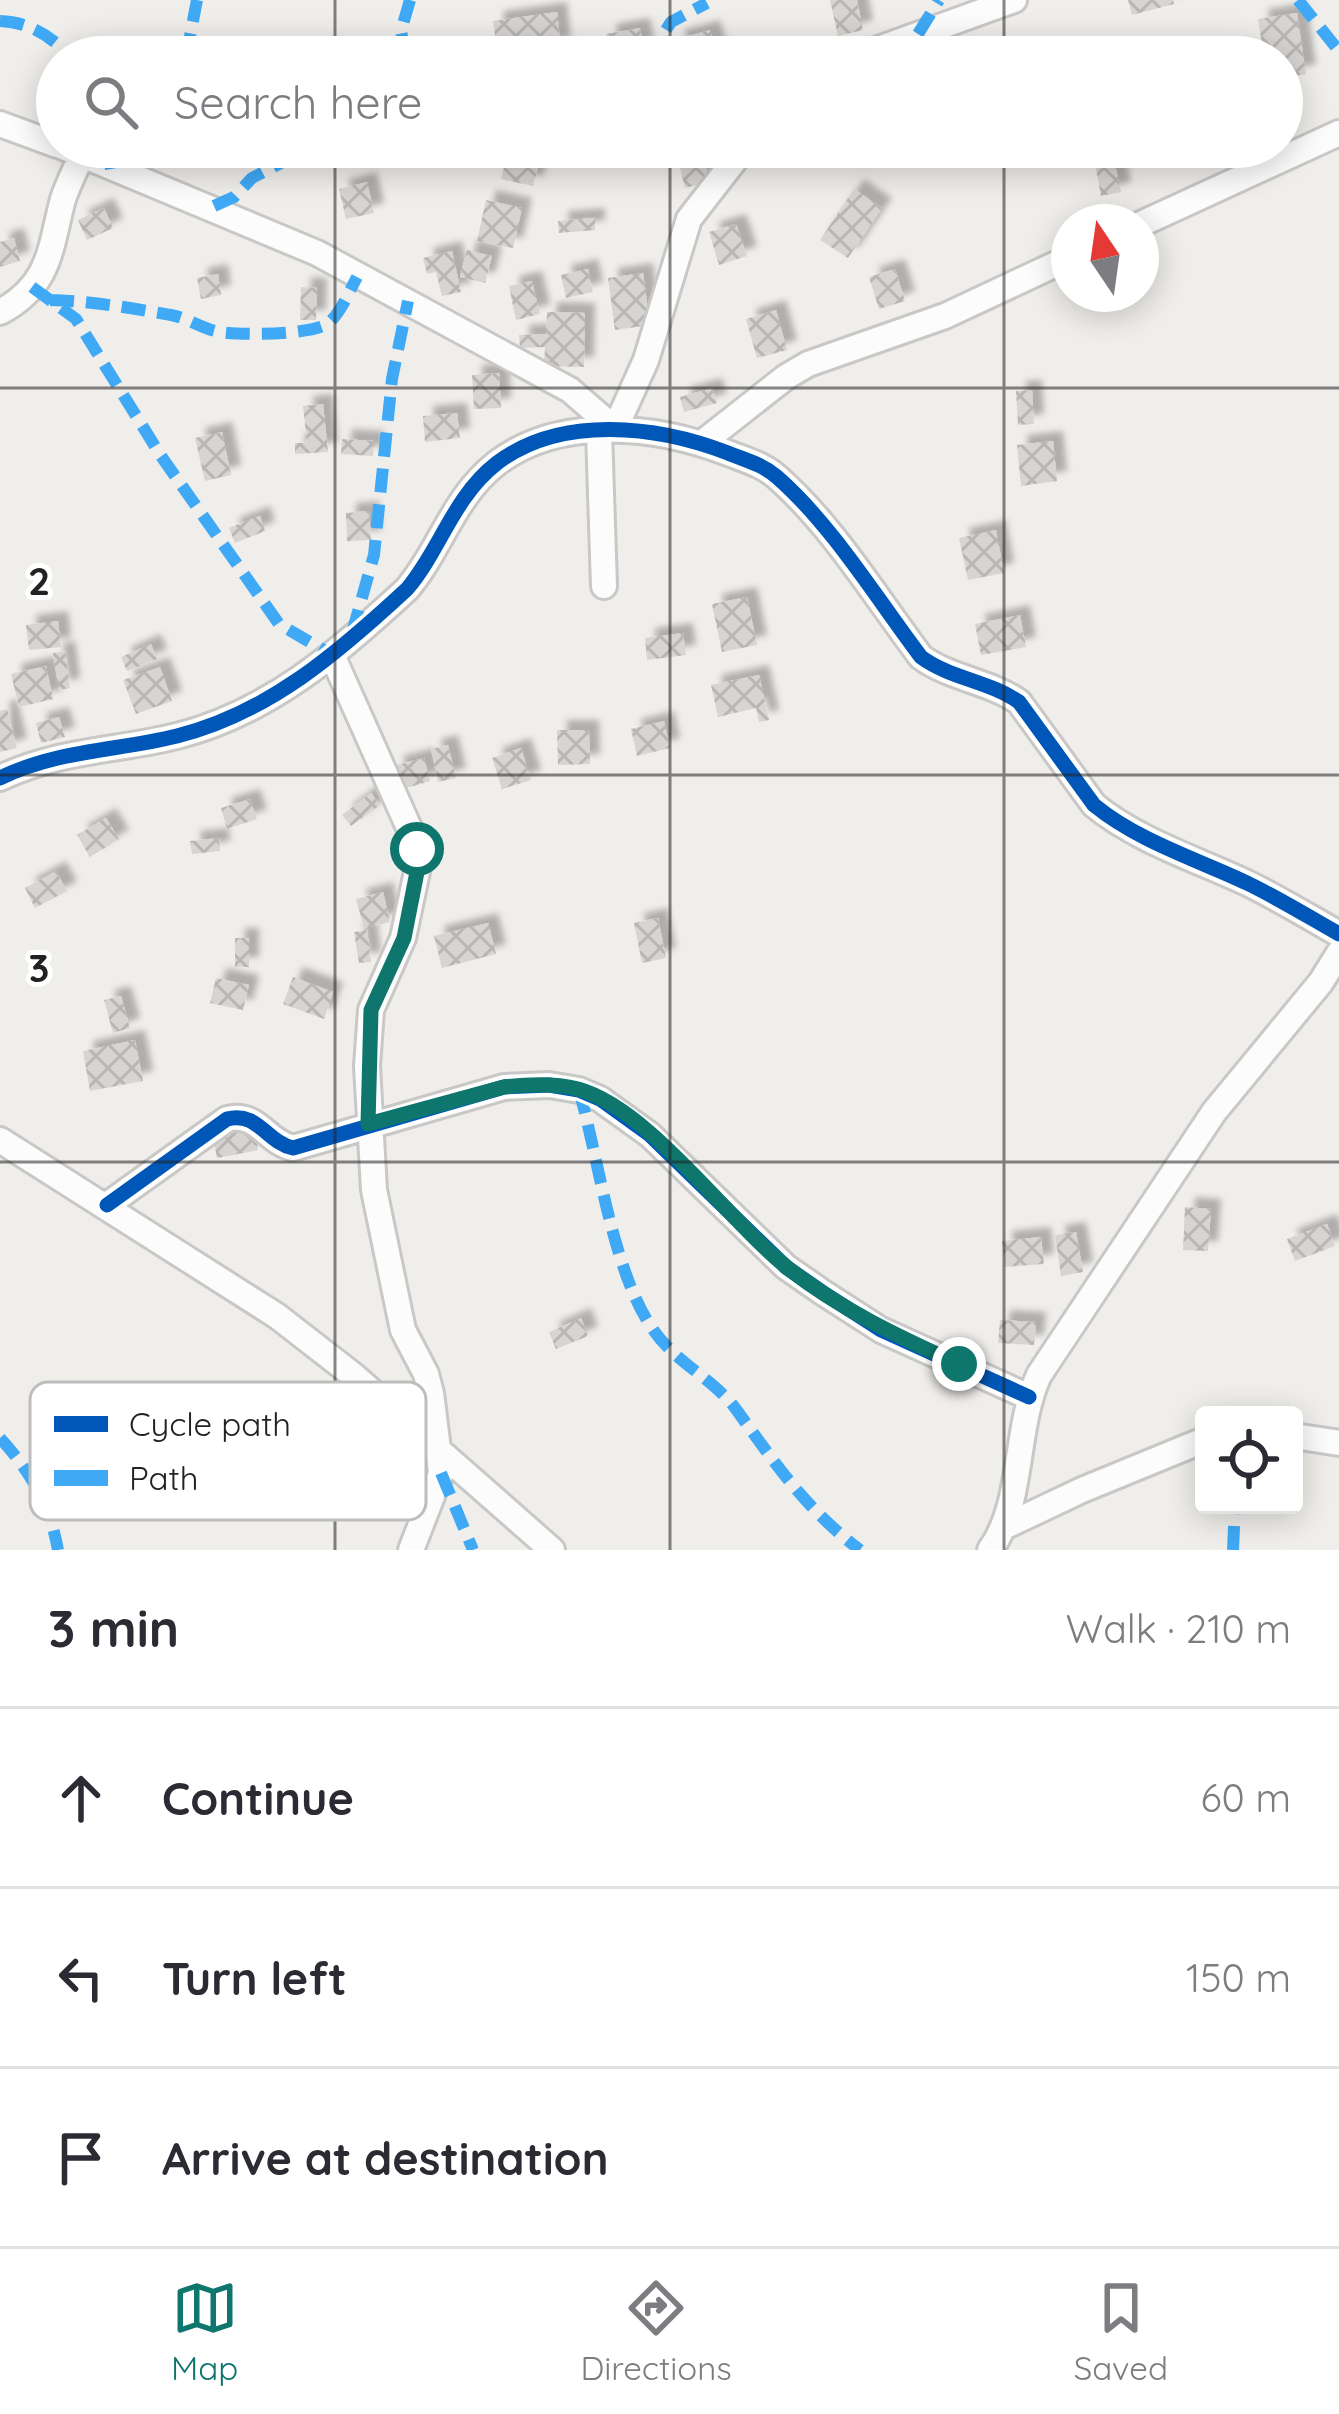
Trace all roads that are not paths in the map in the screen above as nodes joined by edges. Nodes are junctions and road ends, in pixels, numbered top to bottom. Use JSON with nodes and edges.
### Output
{"nodes":[{"id":1,"x":1014,"y":0,"type":"edge"},
{"id":2,"x":914,"y":36,"type":"edge"},
{"id":3,"x":0,"y":124,"type":"edge"},
{"id":4,"x":1339,"y":133,"type":"edge"},
{"id":5,"x":36,"y":137,"type":"edge"},
{"id":6,"x":1303,"y":150,"type":"edge"},
{"id":7,"x":66,"y":168,"type":"edge"},
{"id":8,"x":113,"y":168,"type":"edge"},
{"id":9,"x":729,"y":168,"type":"edge"},
{"id":10,"x":1263,"y":168,"type":"edge"},
{"id":11,"x":1159,"y":216,"type":"edge"},
{"id":12,"x":1051,"y":266,"type":"edge"},
{"id":13,"x":0,"y":312,"type":"edge"},
{"id":14,"x":607,"y":430,"type":"junction"},
{"id":15,"x":702,"y":443,"type":"junction"},
{"id":16,"x":604,"y":586,"type":"dead end"},
{"id":17,"x":332,"y":655,"type":"junction"},
{"id":18,"x":0,"y":778,"type":"edge"},
{"id":19,"x":1339,"y":934,"type":"edge"},
{"id":20,"x":1339,"y":953,"type":"edge"},
{"id":21,"x":368,"y":1124,"type":"junction"},
{"id":22,"x":0,"y":1140,"type":"edge"},
{"id":23,"x":107,"y":1205,"type":"junction"},
{"id":24,"x":357,"y":1382,"type":"edge"},
{"id":25,"x":1029,"y":1397,"type":"junction"},
{"id":26,"x":426,"y":1438,"type":"edge"},
{"id":27,"x":1303,"y":1438,"type":"edge"},
{"id":28,"x":1195,"y":1444,"type":"edge"},
{"id":29,"x":1339,"y":1444,"type":"edge"},
{"id":30,"x":434,"y":1445,"type":"junction"},
{"id":31,"x":426,"y":1514,"type":"edge"},
{"id":32,"x":424,"y":1520,"type":"edge"},
{"id":33,"x":1006,"y":1526,"type":"junction"},
{"id":34,"x":411,"y":1550,"type":"edge"},
{"id":35,"x":552,"y":1550,"type":"edge"},
{"id":36,"x":990,"y":1550,"type":"edge"}],
"edges":[{"from":1,"to":2,"type":"street"},
{"from":3,"to":5,"type":"street"},
{"from":4,"to":6,"type":"street"},
{"from":7,"to":13,"type":"street"},
{"from":8,"to":14,"type":"street"},
{"from":9,"to":14,"type":"street"},
{"from":10,"to":11,"type":"street"},
{"from":12,"to":15,"type":"street"},
{"from":14,"to":15,"type":"street"},
{"from":14,"to":16,"type":"street"},
{"from":14,"to":17,"type":"street"},
{"from":15,"to":19,"type":"street"},
{"from":17,"to":18,"type":"street"},
{"from":17,"to":21,"type":"street"},
{"from":20,"to":25,"type":"street"},
{"from":21,"to":23,"type":"street"},
{"from":21,"to":25,"type":"street"},
{"from":21,"to":30,"type":"street"},
{"from":22,"to":23,"type":"street"},
{"from":23,"to":24,"type":"street"},
{"from":25,"to":33,"type":"street"},
{"from":26,"to":30,"type":"street"},
{"from":27,"to":29,"type":"street"},
{"from":28,"to":33,"type":"street"},
{"from":30,"to":31,"type":"street"},
{"from":30,"to":35,"type":"street"},
{"from":32,"to":34,"type":"street"},
{"from":33,"to":36,"type":"street"}]}
